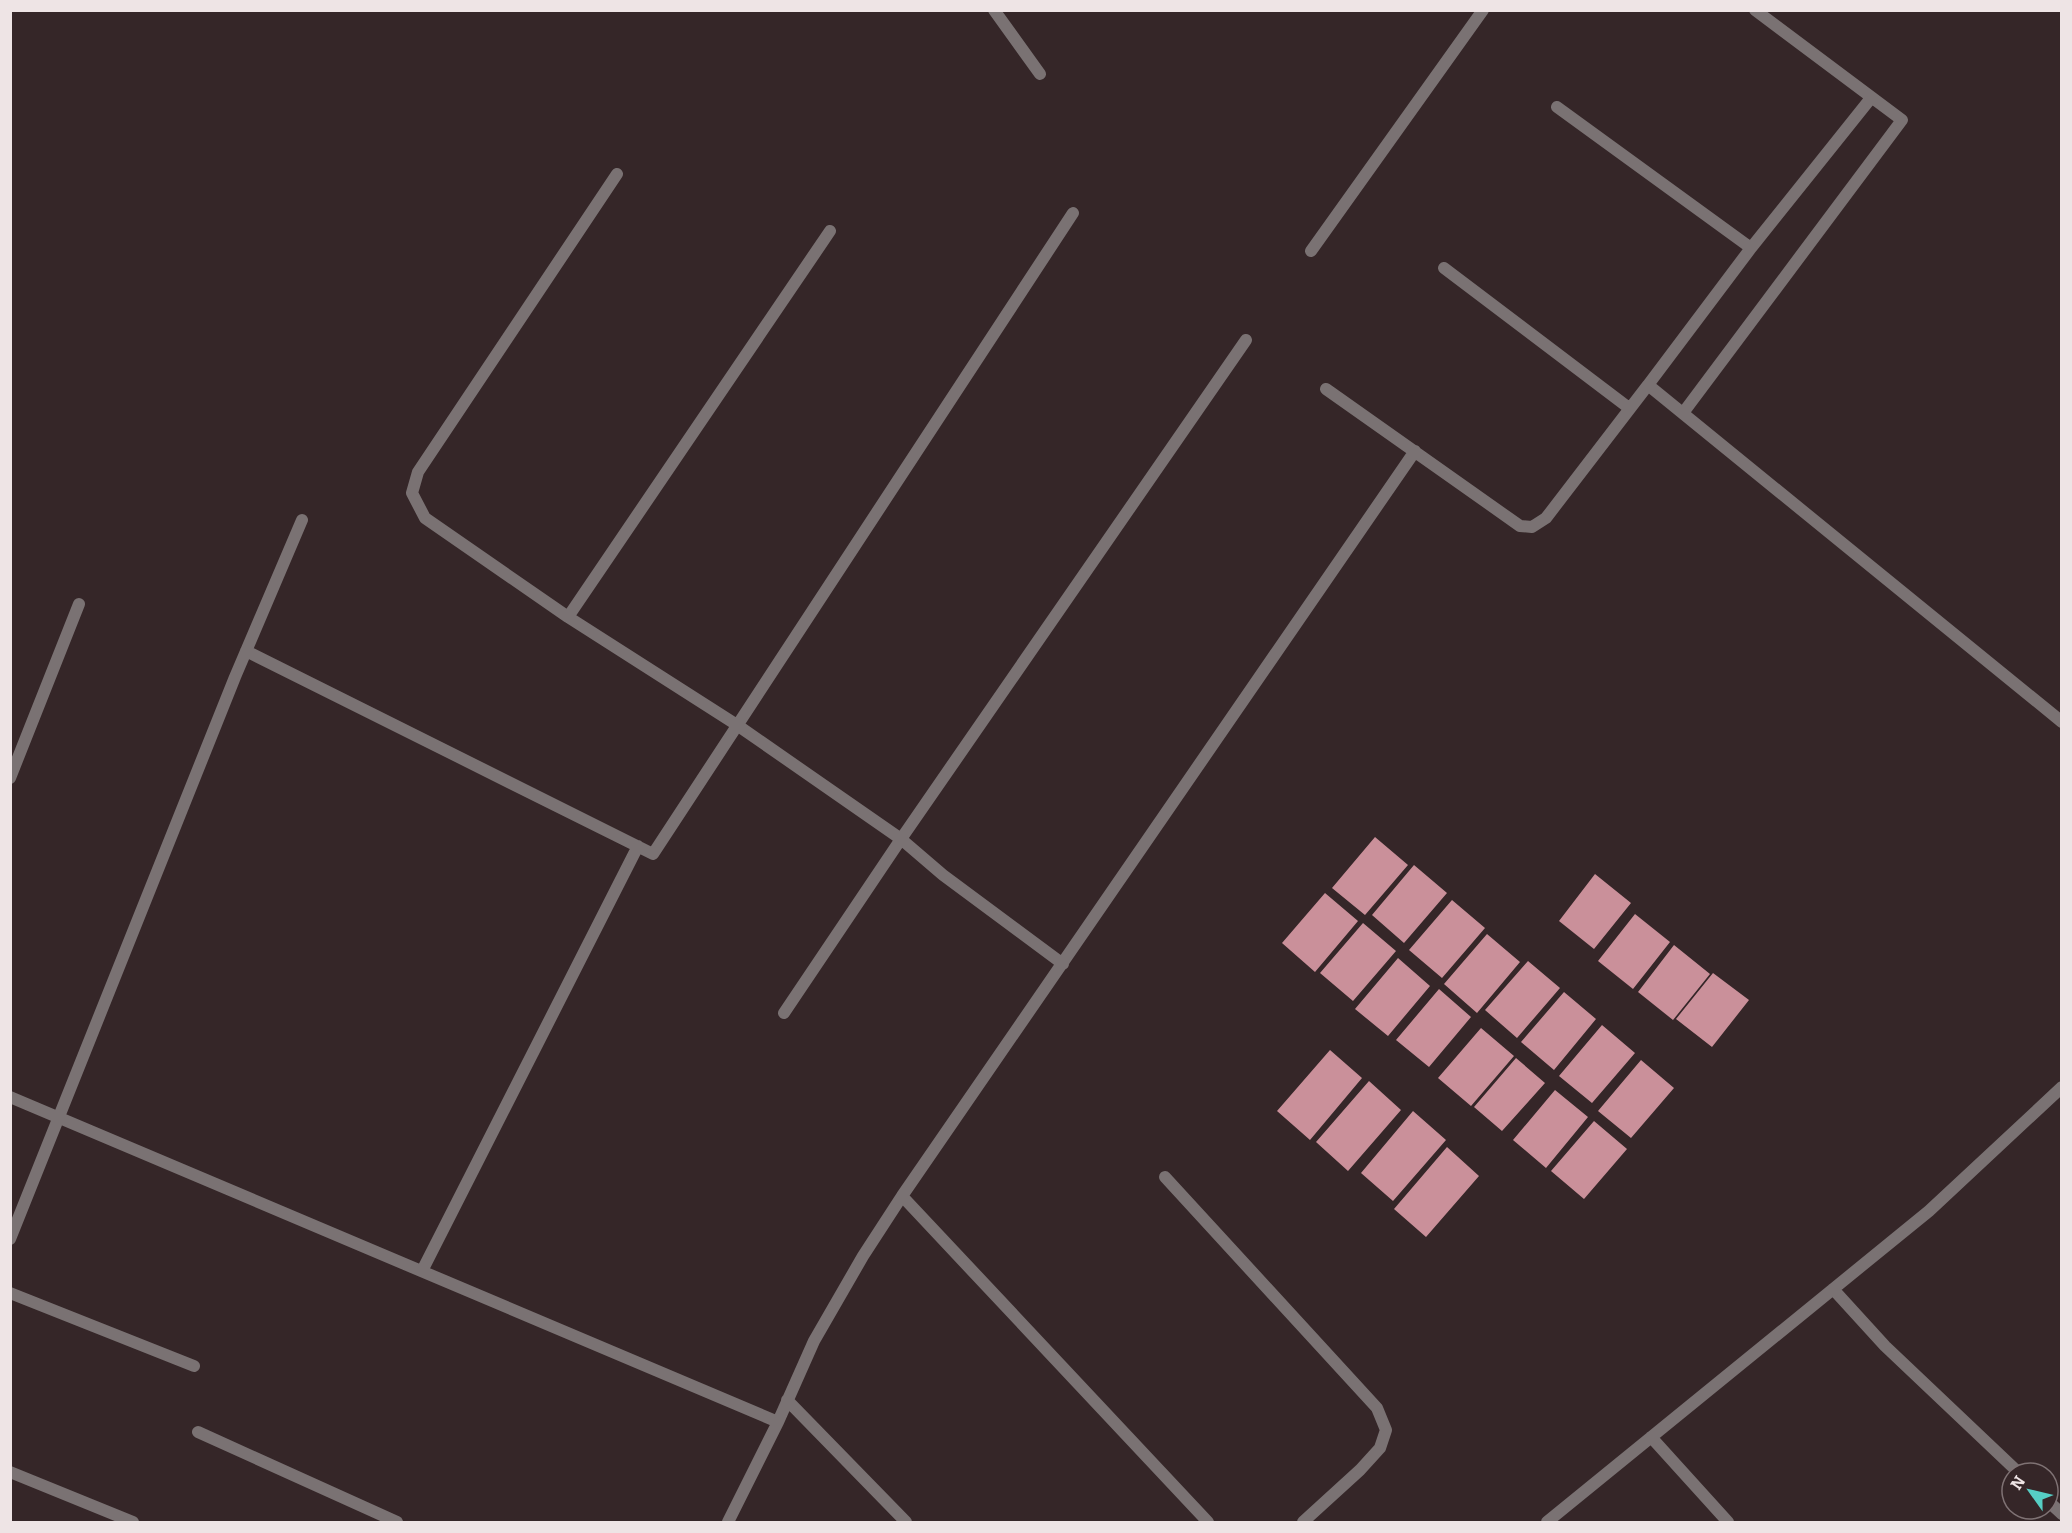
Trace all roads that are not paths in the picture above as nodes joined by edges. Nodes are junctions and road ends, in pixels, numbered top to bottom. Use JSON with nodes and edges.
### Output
{"nodes":[{"id":1,"x":994,"y":10,"type":"edge"},
{"id":2,"x":1483,"y":10,"type":"edge"},
{"id":3,"x":1755,"y":10,"type":"edge"},
{"id":4,"x":1040,"y":74,"type":"dead end"},
{"id":5,"x":1871,"y":98,"type":"junction"},
{"id":6,"x":1557,"y":107,"type":"dead end"},
{"id":7,"x":617,"y":174,"type":"dead end"},
{"id":8,"x":1073,"y":213,"type":"dead end"},
{"id":9,"x":830,"y":231,"type":"dead end"},
{"id":10,"x":1751,"y":248,"type":"junction"},
{"id":11,"x":1311,"y":251,"type":"dead end"},
{"id":12,"x":1444,"y":268,"type":"dead end"},
{"id":13,"x":1246,"y":340,"type":"dead end"},
{"id":14,"x":1648,"y":385,"type":"junction"},
{"id":15,"x":1326,"y":389,"type":"dead end"},
{"id":16,"x":1629,"y":408,"type":"junction"},
{"id":17,"x":1683,"y":413,"type":"junction"},
{"id":18,"x":1415,"y":452,"type":"junction"},
{"id":19,"x":302,"y":520,"type":"dead end"},
{"id":20,"x":79,"y":604,"type":"dead end"},
{"id":21,"x":568,"y":617,"type":"junction"},
{"id":22,"x":246,"y":651,"type":"junction"},
{"id":23,"x":2061,"y":722,"type":"edge"},
{"id":24,"x":737,"y":725,"type":"junction"},
{"id":25,"x":10,"y":778,"type":"edge"},
{"id":26,"x":901,"y":839,"type":"junction"},
{"id":27,"x":638,"y":846,"type":"junction"},
{"id":28,"x":1063,"y":964,"type":"junction"},
{"id":29,"x":784,"y":1013,"type":"dead end"},
{"id":30,"x":2061,"y":1088,"type":"edge"},
{"id":31,"x":10,"y":1097,"type":"edge"},
{"id":32,"x":60,"y":1118,"type":"junction"},
{"id":33,"x":1165,"y":1177,"type":"dead end"},
{"id":34,"x":903,"y":1196,"type":"junction"},
{"id":35,"x":10,"y":1239,"type":"edge"},
{"id":36,"x":422,"y":1271,"type":"junction"},
{"id":37,"x":1833,"y":1289,"type":"junction"},
{"id":38,"x":10,"y":1293,"type":"edge"},
{"id":39,"x":194,"y":1366,"type":"dead end"},
{"id":40,"x":787,"y":1400,"type":"junction"},
{"id":41,"x":778,"y":1422,"type":"junction"},
{"id":42,"x":198,"y":1432,"type":"dead end"},
{"id":43,"x":1651,"y":1437,"type":"junction"},
{"id":44,"x":2006,"y":1461,"type":"edge"},
{"id":45,"x":10,"y":1472,"type":"edge"},
{"id":46,"x":133,"y":1522,"type":"edge"},
{"id":47,"x":397,"y":1522,"type":"edge"},
{"id":48,"x":728,"y":1522,"type":"edge"},
{"id":49,"x":906,"y":1522,"type":"edge"},
{"id":50,"x":1208,"y":1522,"type":"edge"},
{"id":51,"x":1303,"y":1522,"type":"edge"},
{"id":52,"x":1547,"y":1522,"type":"edge"},
{"id":53,"x":1728,"y":1522,"type":"edge"}],
"edges":[{"from":1,"to":4,"type":"street"},
{"from":2,"to":11,"type":"street"},
{"from":3,"to":5,"type":"street"},
{"from":5,"to":10,"type":"street"},
{"from":5,"to":17,"type":"street"},
{"from":6,"to":10,"type":"street"},
{"from":7,"to":21,"type":"street"},
{"from":8,"to":24,"type":"street"},
{"from":9,"to":21,"type":"street"},
{"from":10,"to":14,"type":"street"},
{"from":12,"to":16,"type":"street"},
{"from":13,"to":26,"type":"street"},
{"from":14,"to":16,"type":"street"},
{"from":14,"to":17,"type":"street"},
{"from":15,"to":18,"type":"street"},
{"from":16,"to":18,"type":"street"},
{"from":17,"to":23,"type":"street"},
{"from":18,"to":28,"type":"street"},
{"from":19,"to":22,"type":"street"},
{"from":20,"to":25,"type":"street"},
{"from":21,"to":24,"type":"street"},
{"from":22,"to":27,"type":"street"},
{"from":22,"to":32,"type":"street"},
{"from":24,"to":26,"type":"street"},
{"from":24,"to":27,"type":"street"},
{"from":26,"to":28,"type":"street"},
{"from":26,"to":29,"type":"street"},
{"from":27,"to":36,"type":"street"},
{"from":28,"to":34,"type":"street"},
{"from":30,"to":37,"type":"street"},
{"from":31,"to":32,"type":"street"},
{"from":32,"to":35,"type":"street"},
{"from":32,"to":36,"type":"street"},
{"from":33,"to":51,"type":"street"},
{"from":34,"to":40,"type":"street"},
{"from":34,"to":50,"type":"street"},
{"from":36,"to":41,"type":"street"},
{"from":37,"to":43,"type":"street"},
{"from":37,"to":44,"type":"street"},
{"from":38,"to":39,"type":"street"},
{"from":40,"to":41,"type":"street"},
{"from":40,"to":49,"type":"street"},
{"from":41,"to":48,"type":"street"},
{"from":42,"to":47,"type":"street"},
{"from":43,"to":52,"type":"street"},
{"from":43,"to":53,"type":"street"},
{"from":45,"to":46,"type":"street"}]}
